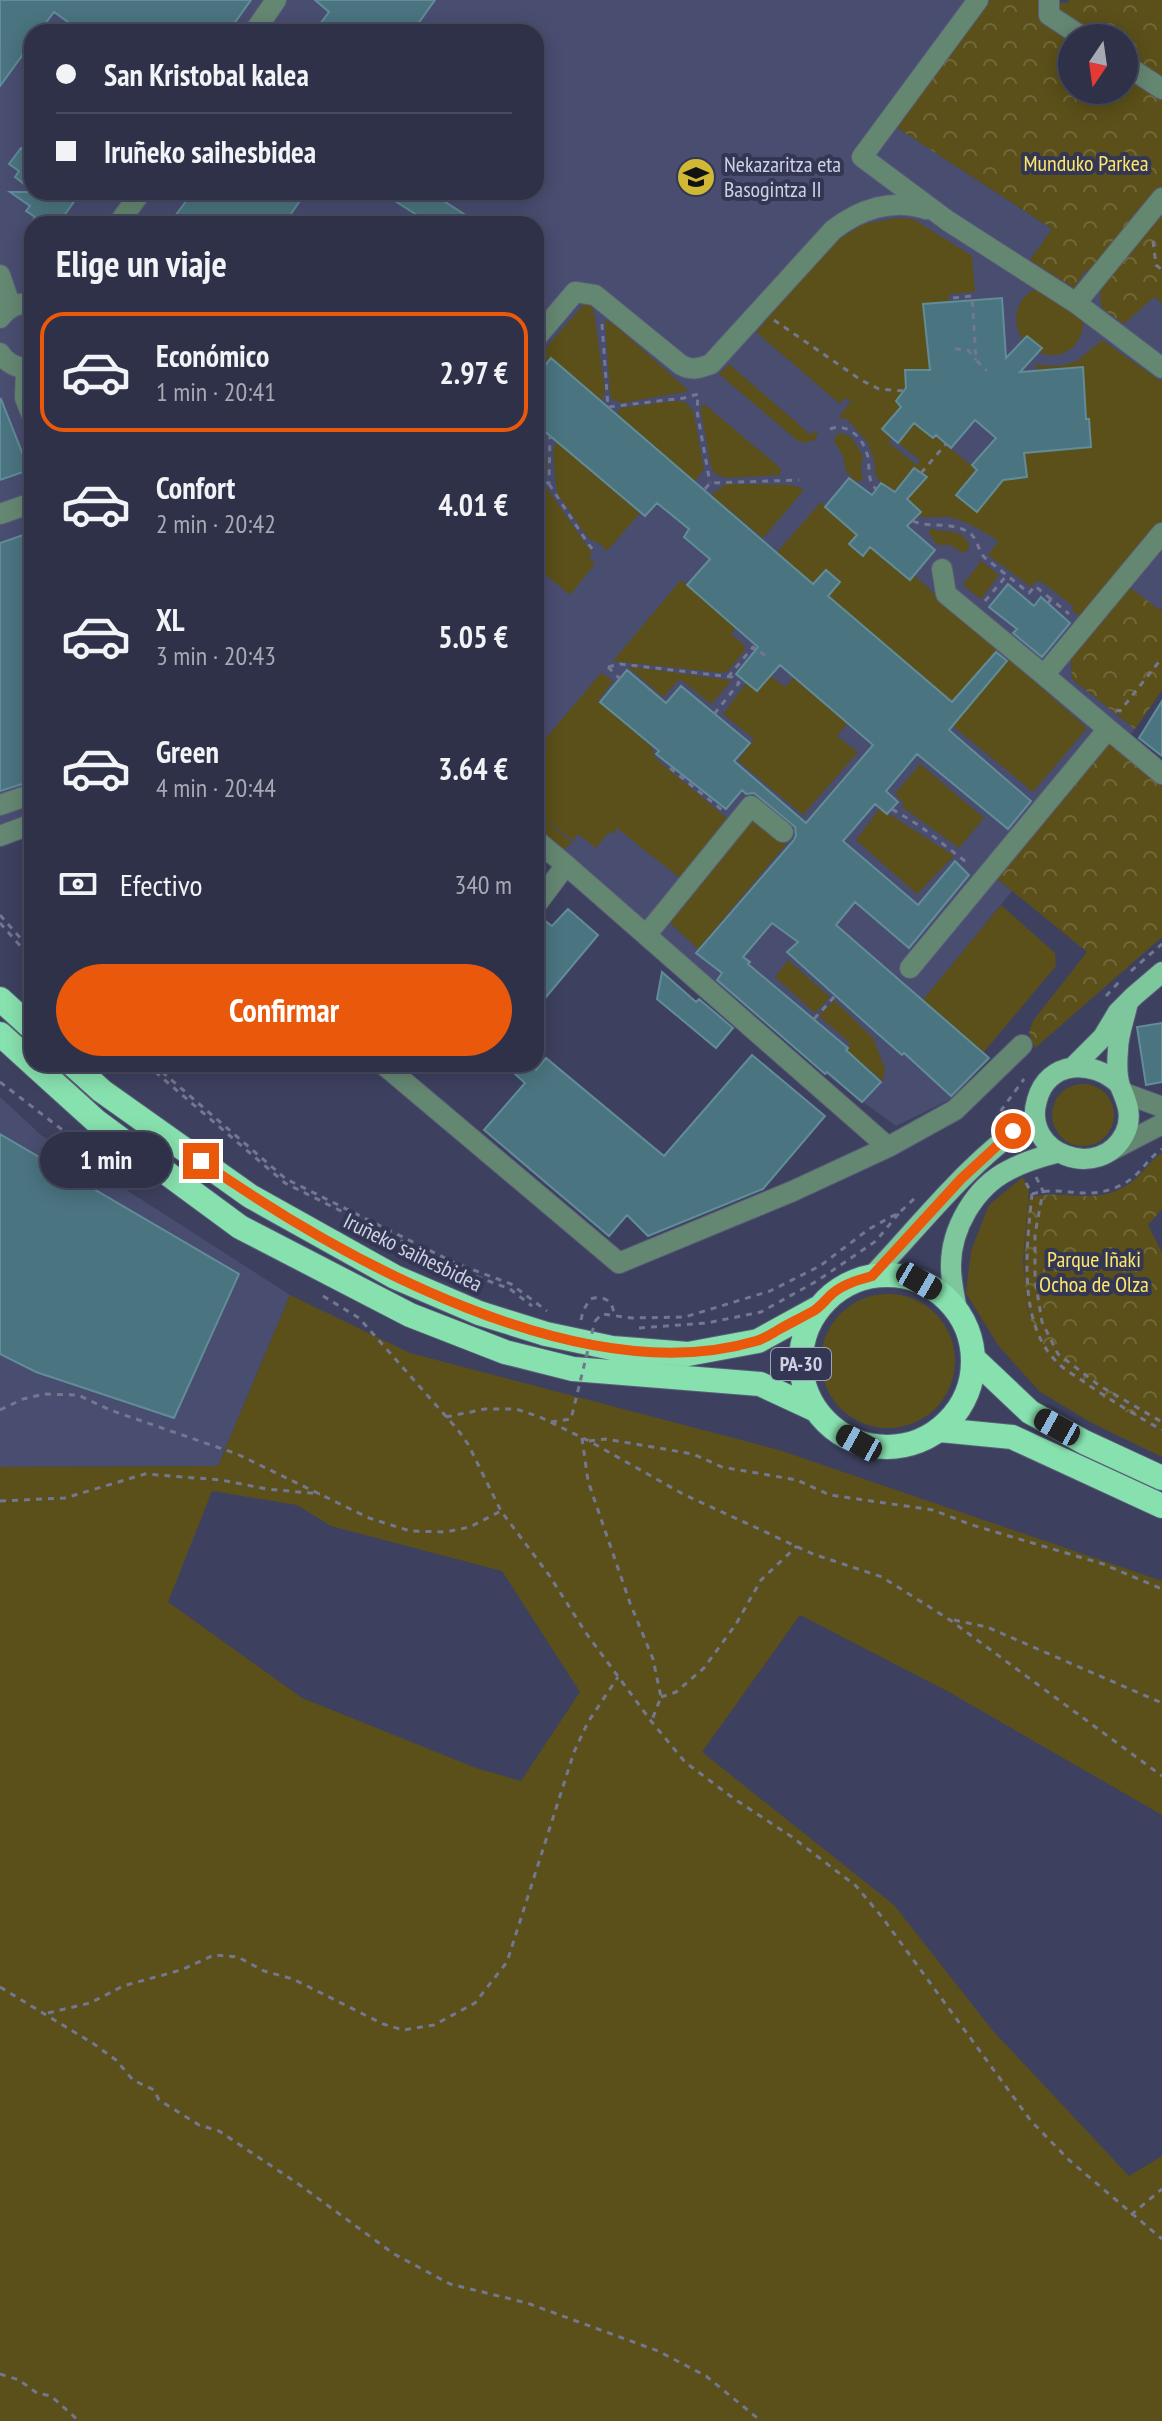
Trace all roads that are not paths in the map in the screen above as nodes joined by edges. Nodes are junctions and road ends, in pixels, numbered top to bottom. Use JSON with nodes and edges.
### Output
{"nodes":[{"id":1,"x":276,"y":0,"type":"edge"},
{"id":2,"x":978,"y":0,"type":"edge"},
{"id":3,"x":1049,"y":0,"type":"edge"},
{"id":4,"x":260,"y":24,"type":"edge"},
{"id":5,"x":1063,"y":24,"type":"edge"},
{"id":6,"x":1138,"y":73,"type":"edge"},
{"id":7,"x":1162,"y":89,"type":"edge"},
{"id":8,"x":1162,"y":198,"type":"edge"},
{"id":9,"x":948,"y":221,"type":"junction"},
{"id":10,"x":0,"y":275,"type":"edge"},
{"id":11,"x":24,"y":303,"type":"edge"},
{"id":12,"x":1076,"y":303,"type":"junction"},
{"id":13,"x":6,"y":313,"type":"edge"},
{"id":14,"x":544,"y":329,"type":"edge"},
{"id":15,"x":13,"y":363,"type":"edge"},
{"id":16,"x":1162,"y":368,"type":"edge"},
{"id":17,"x":24,"y":395,"type":"edge"},
{"id":18,"x":24,"y":506,"type":"edge"},
{"id":19,"x":0,"y":514,"type":"edge"},
{"id":20,"x":1162,"y":533,"type":"edge"},
{"id":21,"x":942,"y":569,"type":"dead end"},
{"id":22,"x":1044,"y":675,"type":"junction"},
{"id":23,"x":1109,"y":719,"type":"junction"},
{"id":24,"x":1162,"y":774,"type":"edge"},
{"id":25,"x":24,"y":797,"type":"edge"},
{"id":26,"x":0,"y":805,"type":"edge"},
{"id":27,"x":24,"y":827,"type":"edge"},
{"id":28,"x":783,"y":832,"type":"dead end"},
{"id":29,"x":0,"y":836,"type":"edge"},
{"id":30,"x":544,"y":847,"type":"edge"},
{"id":31,"x":566,"y":865,"type":"junction"},
{"id":32,"x":544,"y":894,"type":"edge"},
{"id":33,"x":647,"y":934,"type":"junction"},
{"id":34,"x":910,"y":968,"type":"dead end"},
{"id":35,"x":1162,"y":972,"type":"edge"},
{"id":36,"x":2,"y":1000,"type":"edge"},
{"id":37,"x":1128,"y":1002,"type":"junction"},
{"id":38,"x":24,"y":1021,"type":"edge"},
{"id":39,"x":0,"y":1034,"type":"edge"},
{"id":40,"x":1022,"y":1045,"type":"dead end"},
{"id":41,"x":24,"y":1055,"type":"edge"},
{"id":42,"x":1073,"y":1067,"type":"junction"},
{"id":43,"x":43,"y":1072,"type":"edge"},
{"id":44,"x":81,"y":1072,"type":"edge"},
{"id":45,"x":392,"y":1072,"type":"edge"},
{"id":46,"x":1122,"y":1089,"type":"junction"},
{"id":47,"x":1162,"y":1107,"type":"edge"},
{"id":48,"x":1035,"y":1117,"type":"junction"},
{"id":49,"x":1162,"y":1124,"type":"edge"},
{"id":50,"x":888,"y":1147,"type":"junction"},
{"id":51,"x":1108,"y":1152,"type":"junction"},
{"id":52,"x":1056,"y":1153,"type":"junction"},
{"id":53,"x":872,"y":1276,"type":"junction"},
{"id":54,"x":818,"y":1308,"type":"junction"},
{"id":55,"x":957,"y":1311,"type":"junction"},
{"id":56,"x":974,"y":1359,"type":"junction"},
{"id":57,"x":814,"y":1409,"type":"junction"},
{"id":58,"x":940,"y":1430,"type":"junction"},
{"id":59,"x":1162,"y":1478,"type":"edge"},
{"id":60,"x":1162,"y":1506,"type":"edge"}],
"edges":[{"from":1,"to":4,"type":"street"},
{"from":2,"to":9,"type":"street"},
{"from":3,"to":5,"type":"street"},
{"from":6,"to":7,"type":"street"},
{"from":8,"to":12,"type":"street"},
{"from":9,"to":12,"type":"street"},
{"from":9,"to":14,"type":"street"},
{"from":10,"to":13,"type":"street"},
{"from":11,"to":13,"type":"street"},
{"from":12,"to":16,"type":"street"},
{"from":15,"to":17,"type":"street"},
{"from":18,"to":19,"type":"street"},
{"from":20,"to":22,"type":"street"},
{"from":21,"to":22,"type":"street"},
{"from":22,"to":23,"type":"street"},
{"from":23,"to":24,"type":"street"},
{"from":23,"to":34,"type":"street"},
{"from":25,"to":26,"type":"street"},
{"from":27,"to":29,"type":"street"},
{"from":28,"to":33,"type":"street"},
{"from":30,"to":31,"type":"street"},
{"from":31,"to":32,"type":"street"},
{"from":31,"to":33,"type":"street"},
{"from":33,"to":50,"type":"street"},
{"from":35,"to":37,"type":"main road"},
{"from":36,"to":38,"type":"highway"},
{"from":37,"to":42,"type":"main road"},
{"from":37,"to":46,"type":"main road"},
{"from":39,"to":41,"type":"highway","number":"PA-30"},
{"from":40,"to":50,"type":"street"},
{"from":42,"to":46,"type":"main road"},
{"from":42,"to":48,"type":"main road"},
{"from":43,"to":57,"type":"highway","number":"PA-30"},
{"from":44,"to":54,"type":"highway","name":"Iruñeko saihesbidea","number":"PA-30"},
{"from":45,"to":50,"type":"street"},
{"from":46,"to":47,"type":"street"},
{"from":46,"to":51,"type":"main road"},
{"from":48,"to":52,"type":"main road"},
{"from":48,"to":53,"type":"main road"},
{"from":49,"to":51,"type":"street"},
{"from":51,"to":52,"type":"main road"},
{"from":52,"to":55,"type":"main road"},
{"from":53,"to":54,"type":"highway","number":"PA-30"},
{"from":53,"to":55,"type":"highway","number":"PA-30"},
{"from":54,"to":57,"type":"highway","number":"PA-30"},
{"from":55,"to":56,"type":"highway","number":"PA-30"},
{"from":56,"to":58,"type":"highway","number":"PA-30"},
{"from":56,"to":59,"type":"highway","number":"PA-30"},
{"from":57,"to":58,"type":"highway","number":"PA-30"},
{"from":58,"to":60,"type":"highway","number":"PA-30"}]}
